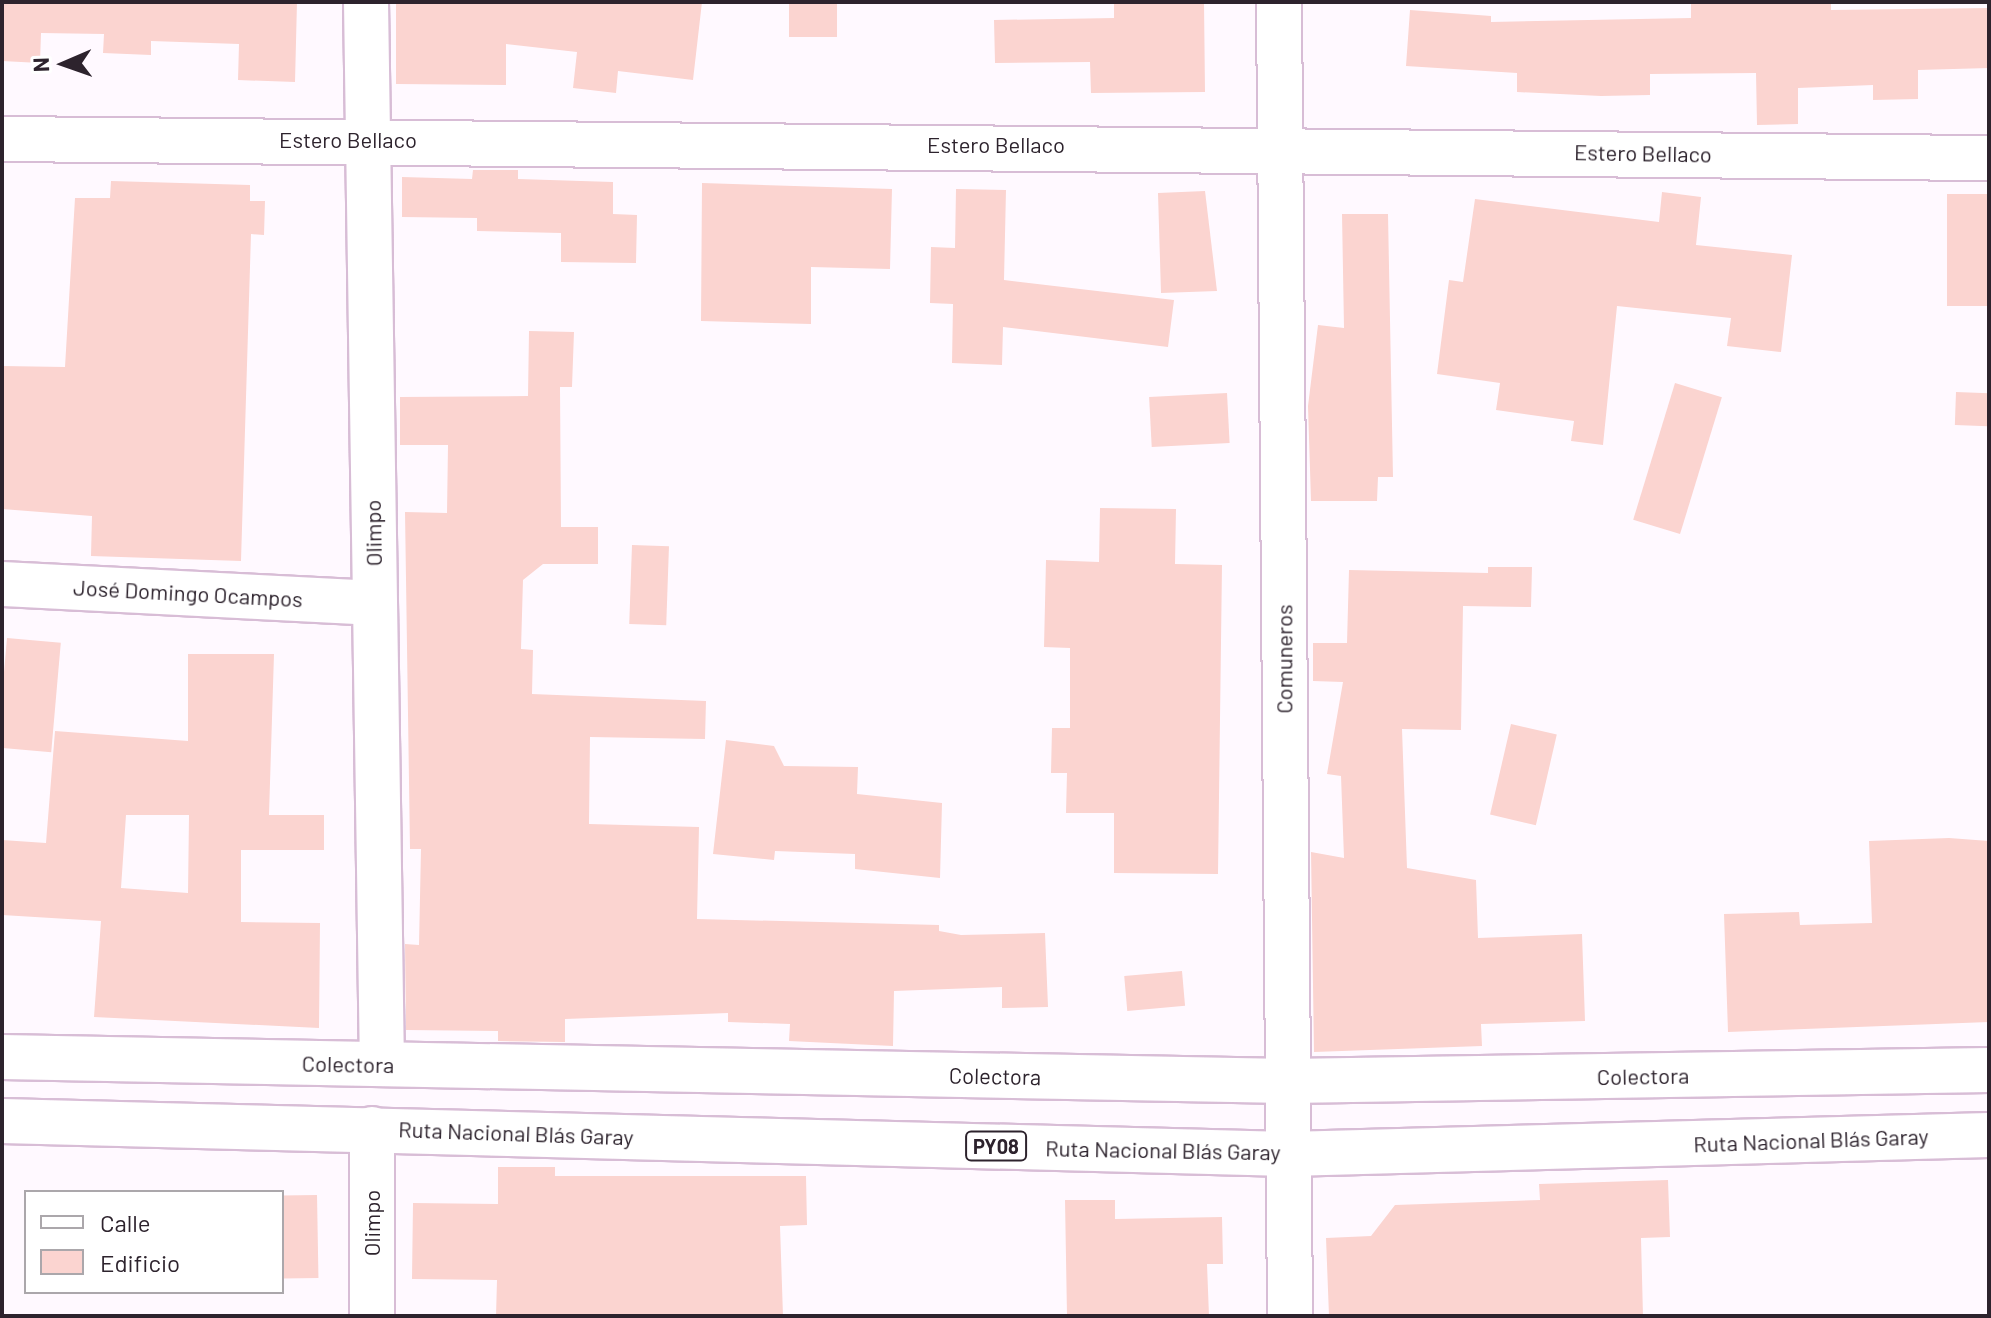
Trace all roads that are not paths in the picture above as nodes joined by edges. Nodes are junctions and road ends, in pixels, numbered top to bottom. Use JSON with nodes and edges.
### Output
{"nodes":[{"id":1,"x":366,"y":2,"type":"edge"},
{"id":2,"x":1279,"y":2,"type":"edge"},
{"id":3,"x":2,"y":139,"type":"edge"},
{"id":4,"x":367,"y":140,"type":"junction"},
{"id":5,"x":1280,"y":147,"type":"junction"},
{"id":6,"x":1989,"y":158,"type":"edge"},
{"id":7,"x":2,"y":584,"type":"edge"},
{"id":8,"x":374,"y":603,"type":"junction"},
{"id":9,"x":2,"y":1057,"type":"edge"},
{"id":10,"x":382,"y":1064,"type":"junction"},
{"id":11,"x":1989,"y":1070,"type":"edge"},
{"id":12,"x":1288,"y":1081,"type":"junction"},
{"id":13,"x":2,"y":1121,"type":"edge"},
{"id":14,"x":372,"y":1129,"type":"junction"},
{"id":15,"x":1989,"y":1135,"type":"edge"},
{"id":16,"x":1288,"y":1154,"type":"junction"},
{"id":17,"x":372,"y":1316,"type":"edge"},
{"id":18,"x":1290,"y":1316,"type":"edge"}],
"edges":[{"from":1,"to":4,"type":"main road","name":"Olimpo"},
{"from":2,"to":5,"type":"main road","name":"Comuneros"},
{"from":3,"to":4,"type":"main road","name":"Estero Bellaco"},
{"from":4,"to":5,"type":"main road","name":"Estero Bellaco"},
{"from":4,"to":8,"type":"main road","name":"Olimpo"},
{"from":5,"to":6,"type":"main road","name":"Estero Bellaco"},
{"from":5,"to":12,"type":"main road","name":"Comuneros"},
{"from":7,"to":8,"type":"main road","name":"José Domingo Ocampos"},
{"from":8,"to":10,"type":"main road","name":"Olimpo"},
{"from":9,"to":10,"type":"main road","name":"Colectora"},
{"from":10,"to":12,"type":"main road","name":"Colectora"},
{"from":11,"to":12,"type":"main road","name":"Colectora"},
{"from":12,"to":16,"type":"main road","name":"Comuneros"},
{"from":13,"to":14,"type":"main road","name":"Ruta Nacional Blás Garay","number":"PY08"},
{"from":14,"to":16,"type":"main road","name":"Ruta Nacional Blás Garay","number":"PY08"},
{"from":14,"to":17,"type":"main road","name":"Olimpo"},
{"from":15,"to":16,"type":"main road","name":"Ruta Nacional Blás Garay","number":"PY08"},
{"from":16,"to":18,"type":"main road","name":"Comuneros"}]}
